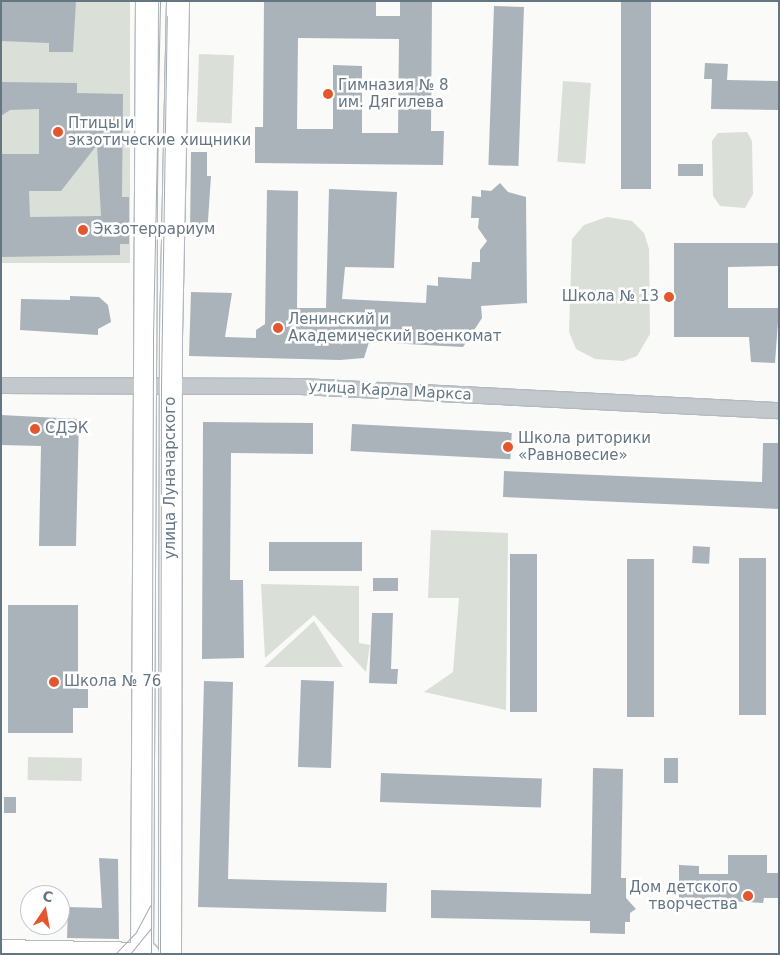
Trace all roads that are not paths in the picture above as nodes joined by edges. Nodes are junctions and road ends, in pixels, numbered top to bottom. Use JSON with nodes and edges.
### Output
{"nodes":[{"id":1,"x":147,"y":1,"type":"edge"},
{"id":2,"x":178,"y":1,"type":"edge"},
{"id":3,"x":146,"y":385,"type":"junction"},
{"id":4,"x":171,"y":385,"type":"junction"},
{"id":5,"x":1,"y":386,"type":"edge"},
{"id":6,"x":779,"y":410,"type":"edge"},
{"id":7,"x":1,"y":952,"type":"edge"},
{"id":8,"x":144,"y":953,"type":"edge"},
{"id":9,"x":170,"y":954,"type":"edge"}],
"edges":[{"from":1,"to":3,"type":"main road","name":"улица Луначарского"},
{"from":2,"to":4,"type":"main road","name":"улица Луначарского"},
{"from":3,"to":4,"type":"street","name":"улица Карла Маркса"},
{"from":3,"to":5,"type":"street","name":"улица Карла Маркса"},
{"from":3,"to":8,"type":"main road","name":"улица Луначарского"},
{"from":4,"to":6,"type":"street","name":"улица Карла Маркса"},
{"from":4,"to":9,"type":"main road","name":"улица Луначарского"},
{"from":7,"to":8,"type":"main road"}]}
